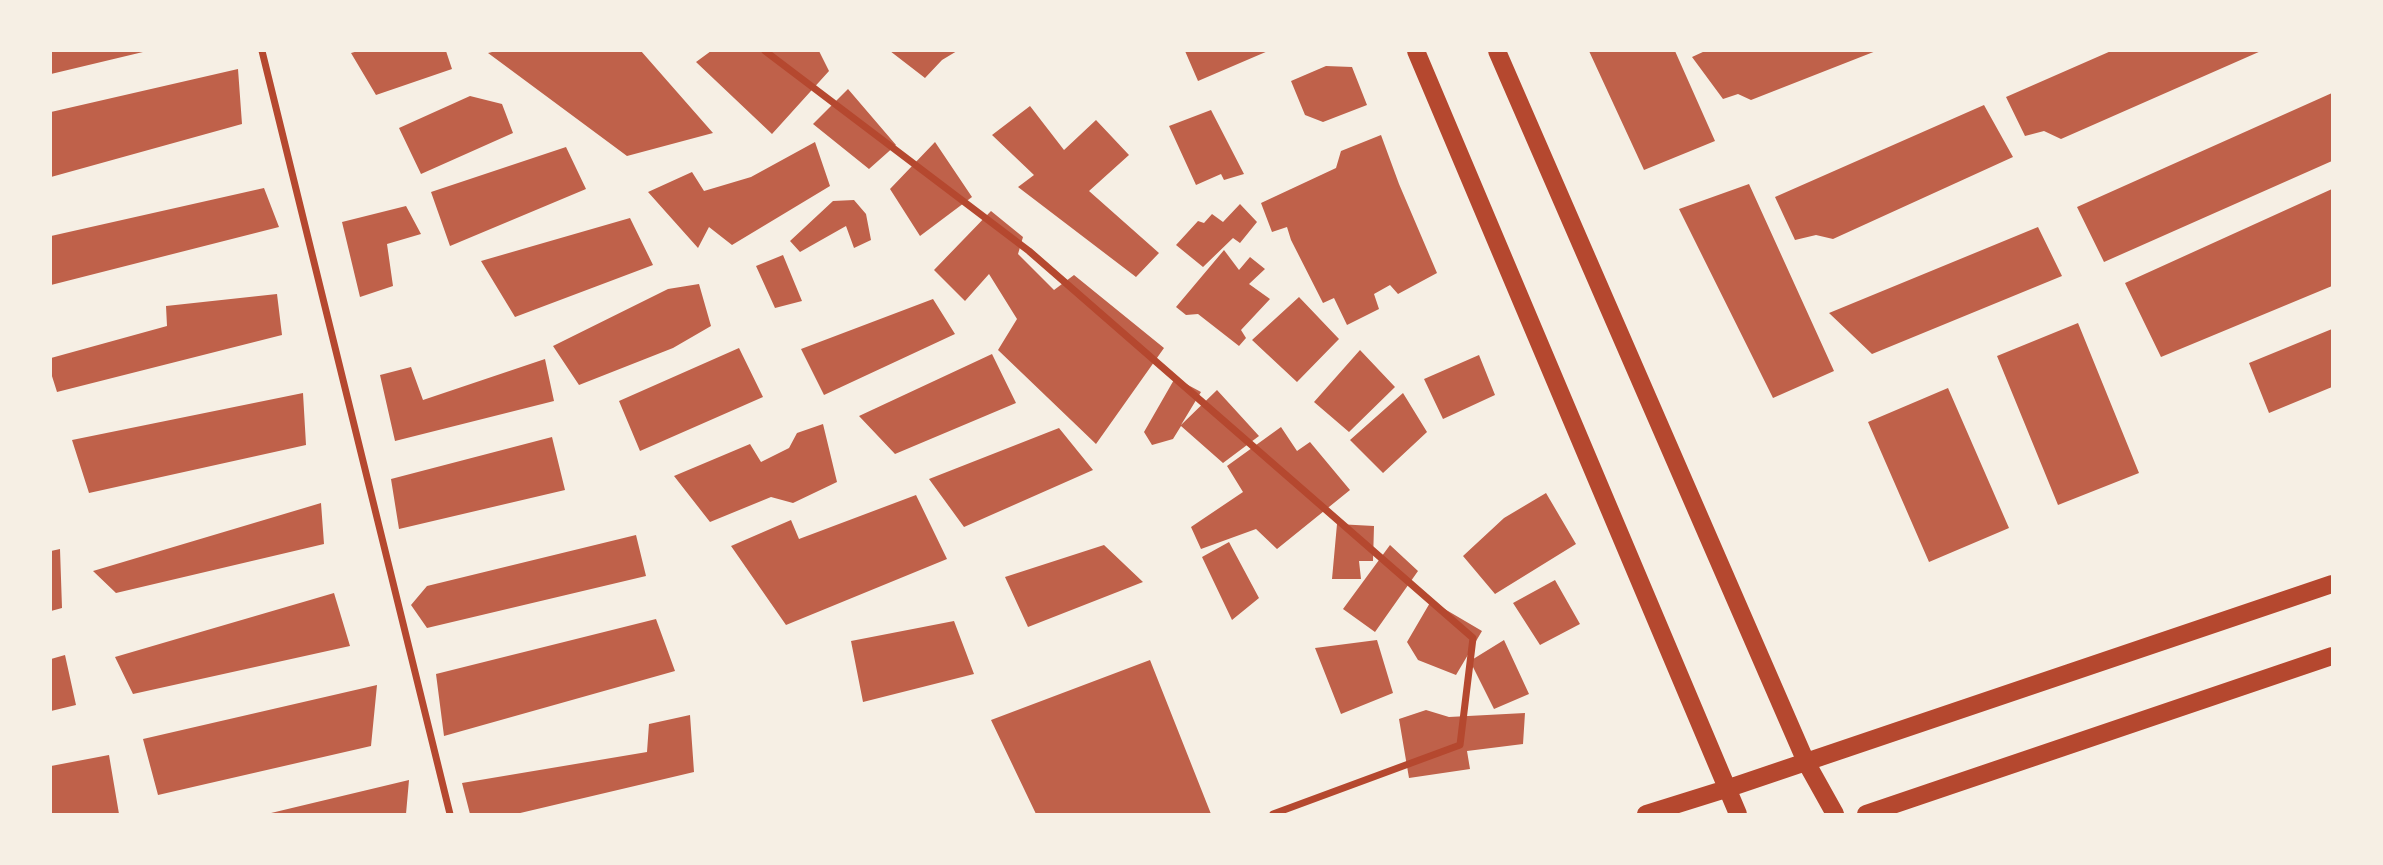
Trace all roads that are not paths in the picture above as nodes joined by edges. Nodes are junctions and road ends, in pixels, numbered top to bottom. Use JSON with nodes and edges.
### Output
{"nodes":[{"id":1,"x":262,"y":51,"type":"edge"},
{"id":2,"x":765,"y":51,"type":"edge"},
{"id":3,"x":1416,"y":51,"type":"edge"},
{"id":4,"x":1497,"y":51,"type":"edge"},
{"id":5,"x":2332,"y":584,"type":"edge"},
{"id":6,"x":2332,"y":656,"type":"edge"},
{"id":7,"x":1806,"y":762,"type":"junction"},
{"id":8,"x":1726,"y":789,"type":"junction"},
{"id":9,"x":450,"y":814,"type":"edge"},
{"id":10,"x":1273,"y":814,"type":"edge"},
{"id":11,"x":1646,"y":814,"type":"edge"},
{"id":12,"x":1738,"y":814,"type":"edge"},
{"id":13,"x":1835,"y":814,"type":"edge"},
{"id":14,"x":1866,"y":814,"type":"edge"}],
"edges":[{"from":1,"to":9,"type":"street"},
{"from":2,"to":10,"type":"street"},
{"from":3,"to":8,"type":"main road"},
{"from":4,"to":7,"type":"main road"},
{"from":5,"to":7,"type":"main road"},
{"from":6,"to":14,"type":"main road"},
{"from":7,"to":8,"type":"main road"},
{"from":7,"to":13,"type":"main road"},
{"from":8,"to":11,"type":"main road"},
{"from":8,"to":12,"type":"main road"}]}
